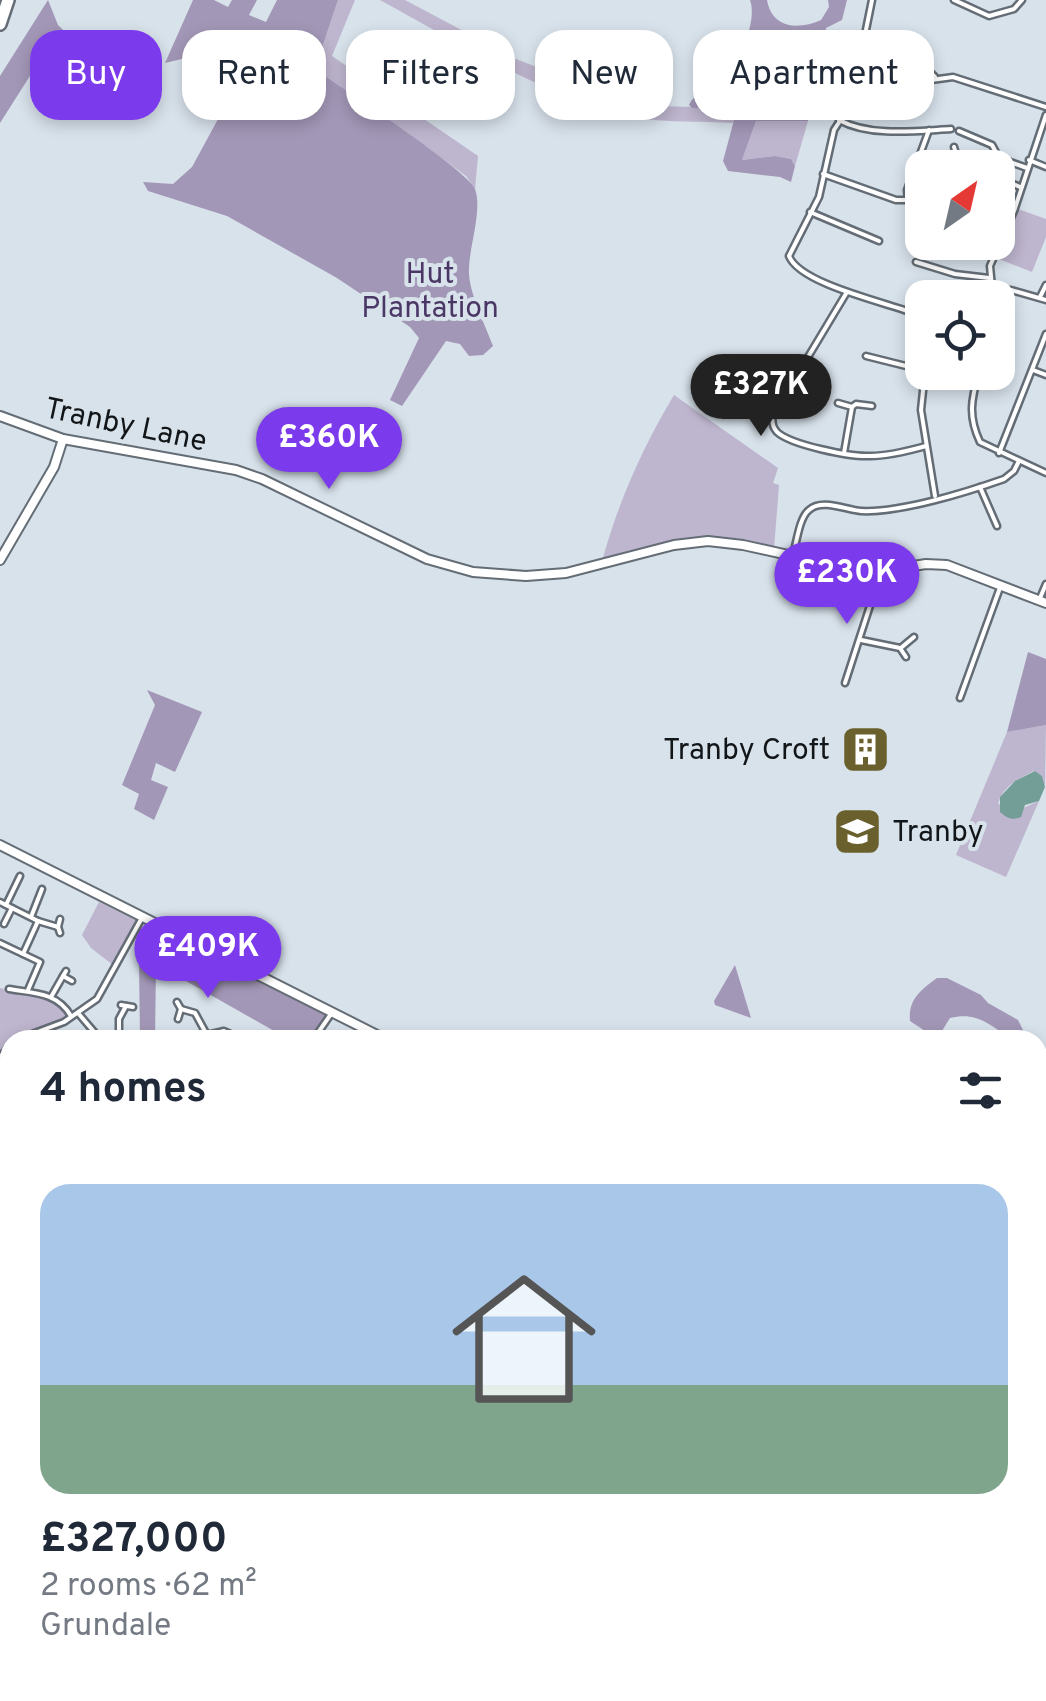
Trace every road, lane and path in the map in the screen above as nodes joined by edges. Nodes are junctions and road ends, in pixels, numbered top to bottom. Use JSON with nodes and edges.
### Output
{"nodes":[{"id":1,"x":8,"y":0,"type":"edge"},
{"id":2,"x":872,"y":0,"type":"edge"},
{"id":3,"x":954,"y":0,"type":"edge"},
{"id":4,"x":1022,"y":0,"type":"edge"},
{"id":5,"x":0,"y":24,"type":"edge"},
{"id":6,"x":866,"y":30,"type":"edge"},
{"id":7,"x":936,"y":77,"type":"edge"},
{"id":8,"x":1046,"y":106,"type":"edge"},
{"id":9,"x":1046,"y":115,"type":"edge"},
{"id":10,"x":838,"y":120,"type":"joint"},
{"id":11,"x":929,"y":130,"type":"junction"},
{"id":12,"x":948,"y":130,"type":"dead end"},
{"id":13,"x":959,"y":132,"type":"dead end"},
{"id":14,"x":954,"y":147,"type":"dead end"},
{"id":15,"x":922,"y":150,"type":"edge"},
{"id":16,"x":955,"y":150,"type":"edge"},
{"id":17,"x":995,"y":150,"type":"edge"},
{"id":18,"x":1029,"y":160,"type":"junction"},
{"id":19,"x":1015,"y":164,"type":"edge"},
{"id":20,"x":1046,"y":167,"type":"edge"},
{"id":21,"x":1026,"y":168,"type":"junction"},
{"id":22,"x":824,"y":174,"type":"junction"},
{"id":23,"x":1015,"y":186,"type":"edge"},
{"id":24,"x":1020,"y":188,"type":"junction"},
{"id":25,"x":905,"y":200,"type":"edge"},
{"id":26,"x":1015,"y":203,"type":"edge"},
{"id":27,"x":810,"y":212,"type":"junction"},
{"id":28,"x":878,"y":241,"type":"dead end"},
{"id":29,"x":993,"y":260,"type":"edge"},
{"id":30,"x":921,"y":261,"type":"dead end"},
{"id":31,"x":989,"y":278,"type":"joint"},
{"id":32,"x":1046,"y":285,"type":"edge"},
{"id":33,"x":1015,"y":291,"type":"edge"},
{"id":34,"x":846,"y":292,"type":"junction"},
{"id":35,"x":1043,"y":299,"type":"edge"},
{"id":36,"x":905,"y":311,"type":"edge"},
{"id":37,"x":1046,"y":334,"type":"edge"},
{"id":38,"x":869,"y":354,"type":"dead end"},
{"id":39,"x":905,"y":366,"type":"edge"},
{"id":40,"x":1033,"y":370,"type":"junction"},
{"id":41,"x":1046,"y":375,"type":"edge"},
{"id":42,"x":923,"y":390,"type":"edge"},
{"id":43,"x":974,"y":390,"type":"edge"},
{"id":44,"x":837,"y":403,"type":"dead end"},
{"id":45,"x":873,"y":406,"type":"dead end"},
{"id":46,"x":852,"y":407,"type":"junction"},
{"id":47,"x":0,"y":416,"type":"edge"},
{"id":48,"x":63,"y":440,"type":"junction"},
{"id":49,"x":926,"y":446,"type":"junction"},
{"id":50,"x":844,"y":453,"type":"junction"},
{"id":51,"x":999,"y":453,"type":"junction"},
{"id":52,"x":1019,"y":462,"type":"junction"},
{"id":53,"x":1046,"y":473,"type":"edge"},
{"id":54,"x":980,"y":487,"type":"junction"},
{"id":55,"x":935,"y":498,"type":"junction"},
{"id":56,"x":989,"y":526,"type":"dead end"},
{"id":57,"x":792,"y":558,"type":"junction"},
{"id":58,"x":0,"y":560,"type":"edge"},
{"id":59,"x":878,"y":573,"type":"junction"},
{"id":60,"x":1046,"y":584,"type":"edge"},
{"id":61,"x":1001,"y":585,"type":"junction"},
{"id":62,"x":1043,"y":602,"type":"edge"},
{"id":63,"x":914,"y":637,"type":"dead end"},
{"id":64,"x":861,"y":640,"type":"junction"},
{"id":65,"x":900,"y":648,"type":"junction"},
{"id":66,"x":906,"y":657,"type":"dead end"},
{"id":67,"x":846,"y":684,"type":"dead end"},
{"id":68,"x":960,"y":698,"type":"dead end"},
{"id":69,"x":0,"y":845,"type":"edge"},
{"id":70,"x":20,"y":876,"type":"dead end"},
{"id":71,"x":42,"y":889,"type":"dead end"},
{"id":72,"x":6,"y":905,"type":"edge"},
{"id":73,"x":143,"y":916,"type":"junction"},
{"id":74,"x":30,"y":917,"type":"junction"},
{"id":75,"x":60,"y":918,"type":"dead end"},
{"id":76,"x":38,"y":922,"type":"junction"},
{"id":77,"x":4,"y":924,"type":"dead end"},
{"id":78,"x":0,"y":944,"type":"edge"},
{"id":79,"x":22,"y":954,"type":"junction"},
{"id":80,"x":72,"y":981,"type":"dead end"},
{"id":81,"x":9,"y":989,"type":"dead end"},
{"id":82,"x":28,"y":990,"type":"junction"},
{"id":83,"x":51,"y":997,"type":"junction"},
{"id":84,"x":177,"y":1002,"type":"dead end"},
{"id":85,"x":127,"y":1006,"type":"dead end"},
{"id":86,"x":181,"y":1009,"type":"junction"},
{"id":87,"x":333,"y":1010,"type":"junction"},
{"id":88,"x":78,"y":1013,"type":"junction"},
{"id":89,"x":71,"y":1016,"type":"junction"},
{"id":90,"x":178,"y":1019,"type":"dead end"},
{"id":91,"x":39,"y":1030,"type":"edge"},
{"id":92,"x":94,"y":1030,"type":"edge"},
{"id":93,"x":120,"y":1030,"type":"edge"},
{"id":94,"x":204,"y":1030,"type":"edge"},
{"id":95,"x":320,"y":1030,"type":"edge"},
{"id":96,"x":369,"y":1030,"type":"edge"}],
"edges":[{"from":1,"to":5,"type":"highway"},
{"from":2,"to":6,"type":"street"},
{"from":3,"to":4,"type":"street"},
{"from":7,"to":8,"type":"street"},
{"from":9,"to":18,"type":"street"},
{"from":10,"to":11,"type":"street"},
{"from":10,"to":22,"type":"street"},
{"from":11,"to":12,"type":"street"},
{"from":11,"to":15,"type":"street"},
{"from":13,"to":17,"type":"street"},
{"from":14,"to":16,"type":"street"},
{"from":18,"to":20,"type":"street"},
{"from":18,"to":21,"type":"street"},
{"from":19,"to":21,"type":"street"},
{"from":21,"to":24,"type":"street"},
{"from":22,"to":25,"type":"street"},
{"from":22,"to":27,"type":"street"},
{"from":23,"to":24,"type":"street"},
{"from":24,"to":26,"type":"street"},
{"from":27,"to":28,"type":"street"},
{"from":27,"to":34,"type":"street"},
{"from":29,"to":31,"type":"street"},
{"from":30,"to":31,"type":"street"},
{"from":32,"to":35,"type":"street"},
{"from":33,"to":35,"type":"street"},
{"from":34,"to":36,"type":"street"},
{"from":34,"to":50,"type":"street"},
{"from":37,"to":40,"type":"street"},
{"from":38,"to":39,"type":"street"},
{"from":40,"to":41,"type":"street"},
{"from":40,"to":51,"type":"street"},
{"from":42,"to":49,"type":"street"},
{"from":43,"to":51,"type":"street"},
{"from":44,"to":46,"type":"street"},
{"from":45,"to":46,"type":"street"},
{"from":46,"to":50,"type":"street"},
{"from":47,"to":48,"type":"main road","name":"Tranby Lane"},
{"from":48,"to":57,"type":"main road","name":"Tranby Lane"},
{"from":48,"to":58,"type":"main road"},
{"from":49,"to":50,"type":"street"},
{"from":49,"to":55,"type":"street"},
{"from":51,"to":52,"type":"street"},
{"from":52,"to":53,"type":"street"},
{"from":52,"to":54,"type":"street"},
{"from":54,"to":55,"type":"street"},
{"from":54,"to":56,"type":"street"},
{"from":55,"to":57,"type":"street"},
{"from":57,"to":59,"type":"main road","name":"Tranby Lane"},
{"from":59,"to":61,"type":"main road","name":"Tranby Lane"},
{"from":59,"to":64,"type":"street"},
{"from":60,"to":62,"type":"street"},
{"from":61,"to":62,"type":"main road","name":"Tranby Lane"},
{"from":61,"to":68,"type":"street"},
{"from":63,"to":65,"type":"street"},
{"from":64,"to":65,"type":"street"},
{"from":64,"to":67,"type":"street"},
{"from":65,"to":66,"type":"street"},
{"from":69,"to":73,"type":"main road"},
{"from":70,"to":72,"type":"street"},
{"from":71,"to":74,"type":"street"},
{"from":72,"to":74,"type":"street"},
{"from":72,"to":77,"type":"street"},
{"from":73,"to":87,"type":"main road"},
{"from":73,"to":88,"type":"street"},
{"from":74,"to":76,"type":"street"},
{"from":75,"to":76,"type":"street"},
{"from":76,"to":79,"type":"street"},
{"from":78,"to":79,"type":"street"},
{"from":79,"to":82,"type":"street"},
{"from":80,"to":83,"type":"street"},
{"from":81,"to":82,"type":"street"},
{"from":82,"to":83,"type":"street"},
{"from":83,"to":89,"type":"street"},
{"from":84,"to":86,"type":"street"},
{"from":85,"to":93,"type":"street"},
{"from":86,"to":90,"type":"street"},
{"from":86,"to":94,"type":"street"},
{"from":87,"to":95,"type":"street"},
{"from":87,"to":96,"type":"main road"},
{"from":88,"to":89,"type":"street"},
{"from":88,"to":92,"type":"street"},
{"from":89,"to":91,"type":"street"}]}
